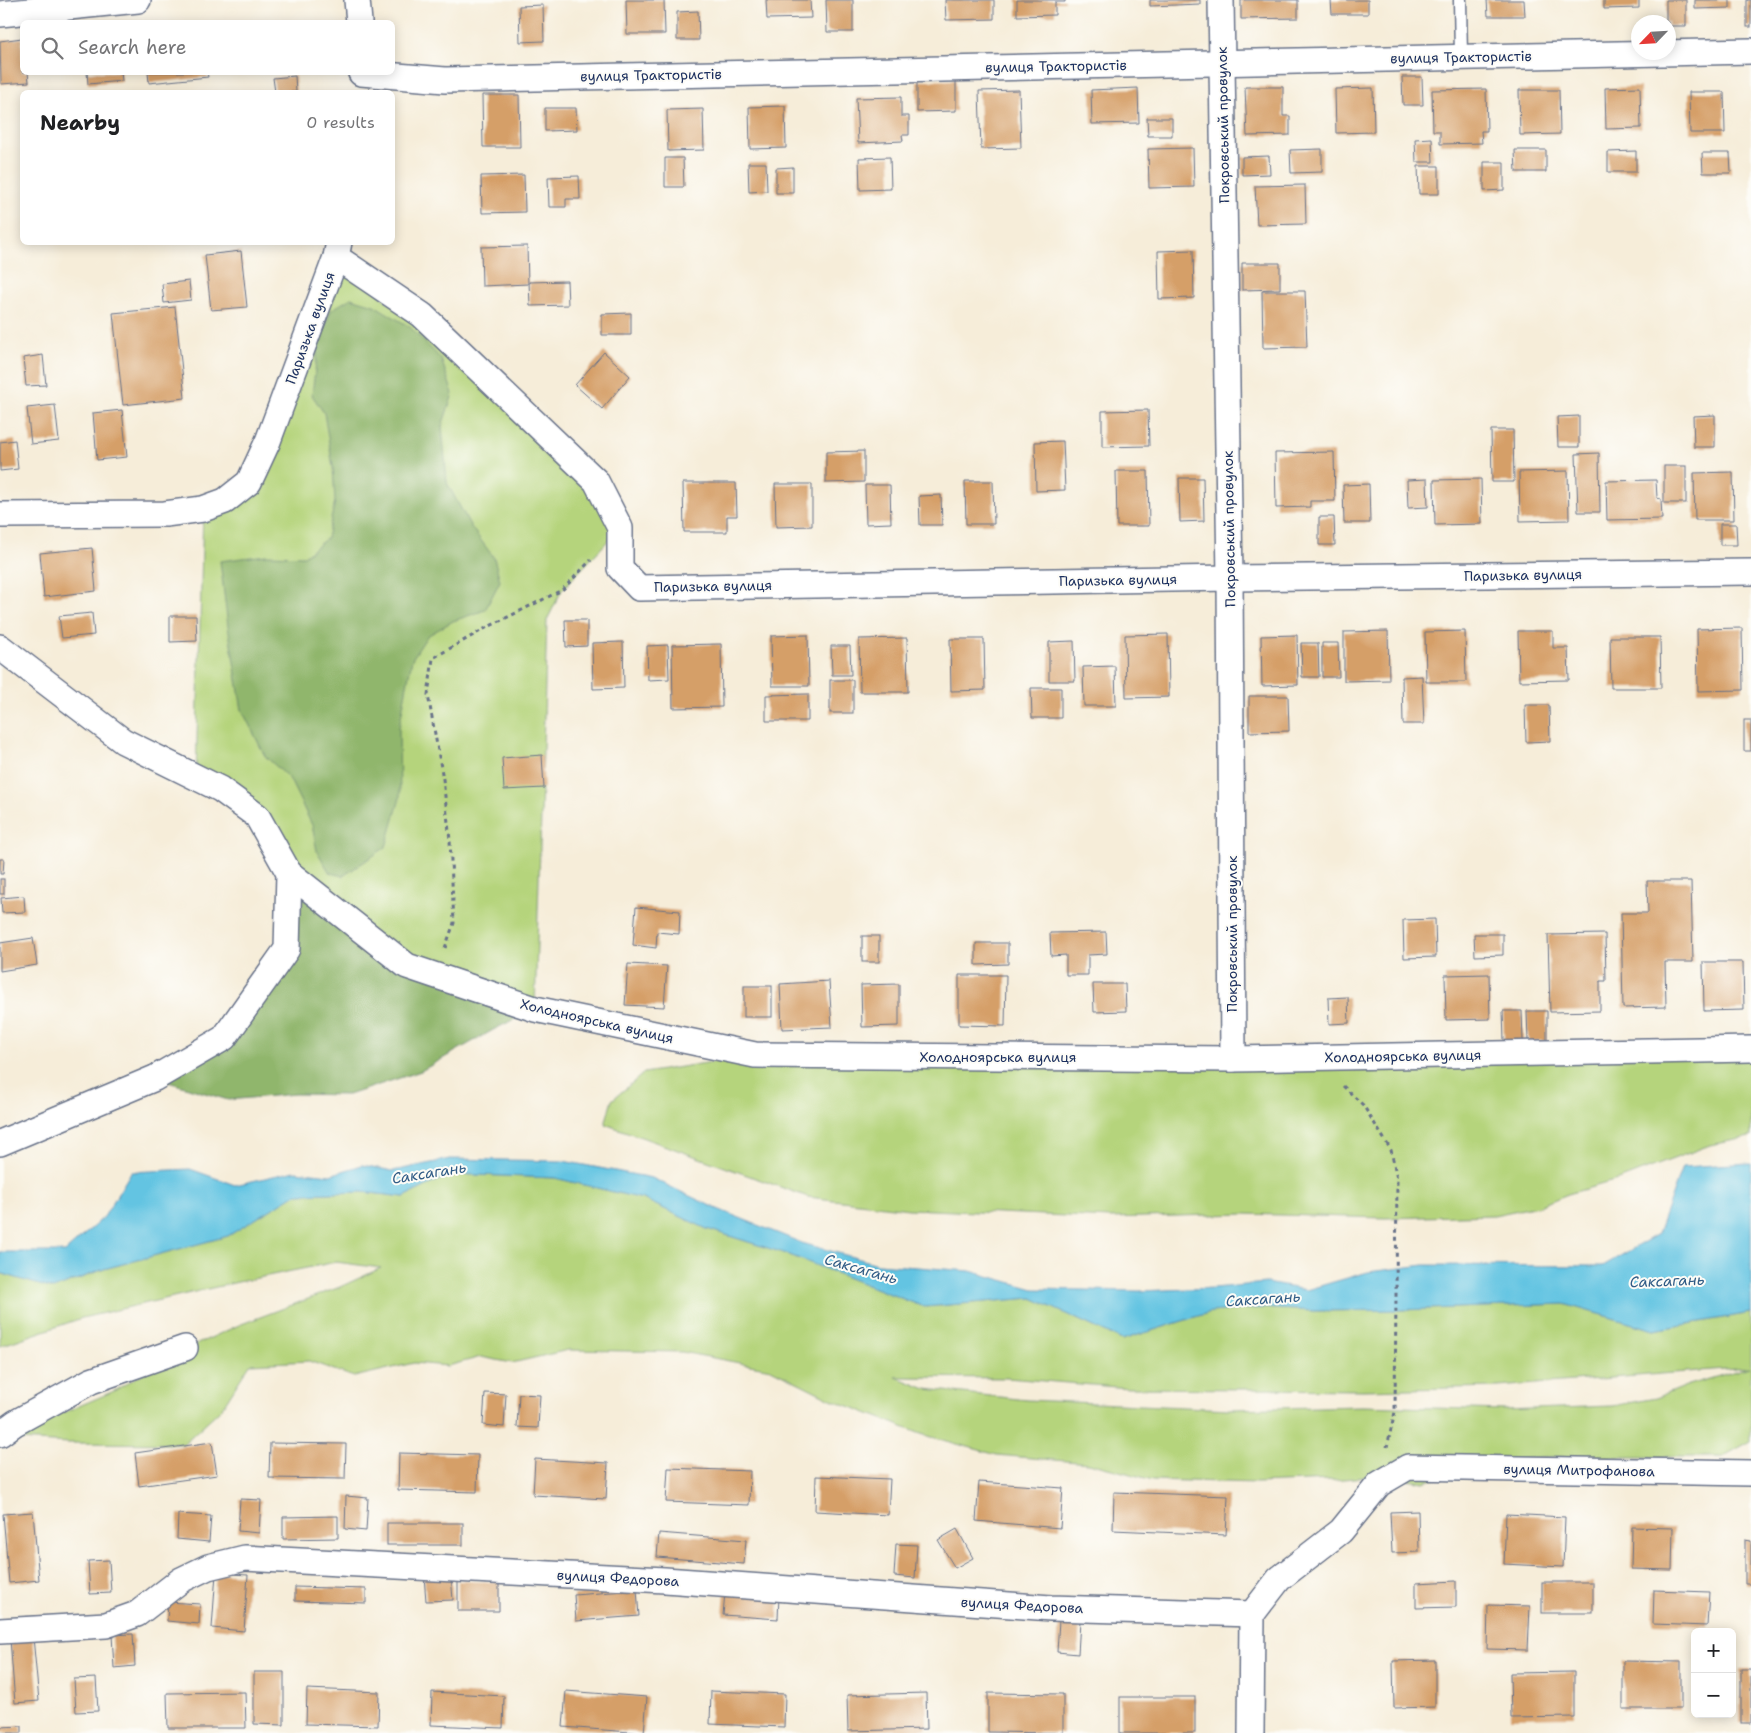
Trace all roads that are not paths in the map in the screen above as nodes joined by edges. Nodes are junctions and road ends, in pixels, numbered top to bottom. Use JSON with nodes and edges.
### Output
{"nodes":[{"id":1,"x":138,"y":0,"type":"edge"},
{"id":2,"x":358,"y":0,"type":"edge"},
{"id":3,"x":1221,"y":0,"type":"edge"},
{"id":4,"x":1460,"y":0,"type":"edge"},
{"id":5,"x":0,"y":14,"type":"edge"},
{"id":6,"x":358,"y":20,"type":"edge"},
{"id":7,"x":1751,"y":51,"type":"edge"},
{"id":8,"x":1461,"y":57,"type":"junction"},
{"id":9,"x":1222,"y":62,"type":"junction"},
{"id":10,"x":360,"y":79,"type":"edge"},
{"id":11,"x":338,"y":250,"type":"edge"},
{"id":12,"x":0,"y":515,"type":"edge"},
{"id":13,"x":1751,"y":572,"type":"edge"},
{"id":14,"x":1230,"y":578,"type":"junction"},
{"id":15,"x":0,"y":647,"type":"edge"},
{"id":16,"x":289,"y":873,"type":"junction"},
{"id":17,"x":1751,"y":1049,"type":"edge"},
{"id":18,"x":1233,"y":1059,"type":"junction"},
{"id":19,"x":0,"y":1143,"type":"edge"},
{"id":20,"x":185,"y":1348,"type":"dead end"},
{"id":21,"x":0,"y":1434,"type":"edge"},
{"id":22,"x":1751,"y":1473,"type":"edge"},
{"id":23,"x":1252,"y":1614,"type":"junction"},
{"id":24,"x":0,"y":1631,"type":"edge"},
{"id":25,"x":1251,"y":1733,"type":"edge"}],
"edges":[{"from":1,"to":5,"type":"street"},
{"from":2,"to":6,"type":"street"},
{"from":3,"to":9,"type":"street","name":"Покровський провулок"},
{"from":4,"to":8,"type":"lane"},
{"from":7,"to":8,"type":"street","name":"вулиця Трактористів"},
{"from":8,"to":9,"type":"street","name":"вулиця Трактористів"},
{"from":9,"to":10,"type":"street","name":"вулиця Трактористів"},
{"from":9,"to":14,"type":"street","name":"Покровський провулок"},
{"from":11,"to":12,"type":"street","name":"Паризька вулиця"},
{"from":11,"to":14,"type":"street","name":"Паризька вулиця"},
{"from":13,"to":14,"type":"street","name":"Паризька вулиця"},
{"from":14,"to":18,"type":"street","name":"Покровський провулок"},
{"from":15,"to":16,"type":"street"},
{"from":16,"to":18,"type":"street","name":"Холодноярська вулиця"},
{"from":16,"to":19,"type":"street"},
{"from":17,"to":18,"type":"street","name":"Холодноярська вулиця"},
{"from":20,"to":21,"type":"street"},
{"from":22,"to":23,"type":"street","name":"вулиця Митрофанова"},
{"from":23,"to":24,"type":"street","name":"вулиця Федорова"},
{"from":23,"to":25,"type":"street"}]}
